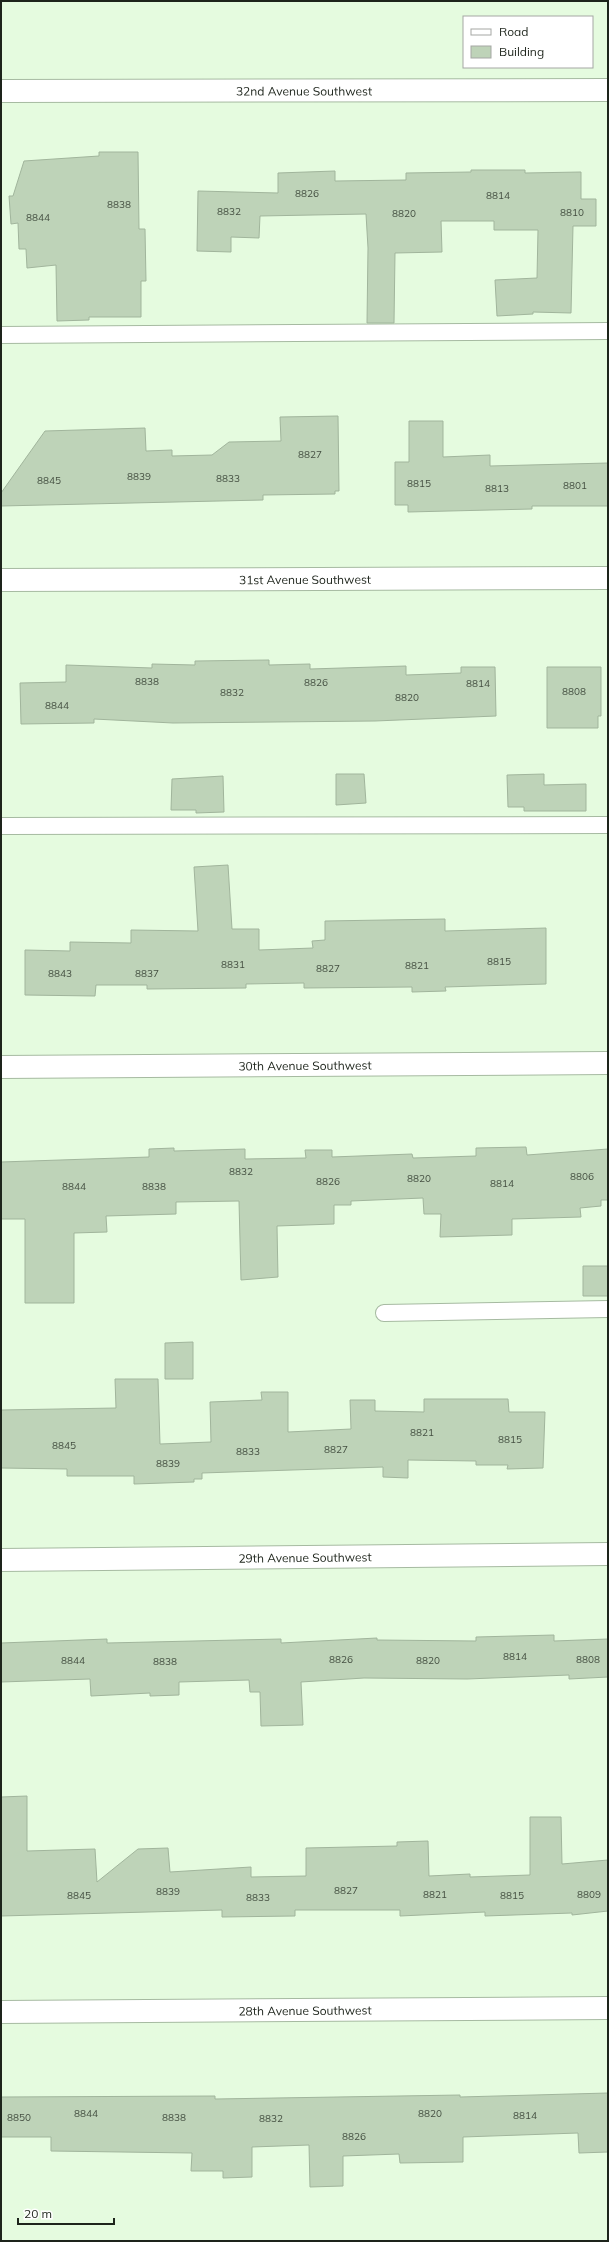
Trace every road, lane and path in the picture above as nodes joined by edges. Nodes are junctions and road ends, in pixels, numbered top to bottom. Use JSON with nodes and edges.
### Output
{"nodes":[{"id":1,"x":608,"y":90,"type":"edge"},
{"id":2,"x":1,"y":91,"type":"edge"},
{"id":3,"x":608,"y":331,"type":"edge"},
{"id":4,"x":1,"y":335,"type":"edge"},
{"id":5,"x":608,"y":578,"type":"edge"},
{"id":6,"x":1,"y":580,"type":"edge"},
{"id":7,"x":608,"y":825,"type":"edge"},
{"id":8,"x":1,"y":826,"type":"edge"},
{"id":9,"x":608,"y":1063,"type":"edge"},
{"id":10,"x":1,"y":1067,"type":"edge"},
{"id":11,"x":608,"y":1309,"type":"edge"},
{"id":12,"x":384,"y":1313,"type":"dead end"},
{"id":13,"x":608,"y":1554,"type":"edge"},
{"id":14,"x":1,"y":1560,"type":"edge"},
{"id":15,"x":608,"y":2008,"type":"edge"},
{"id":16,"x":1,"y":2012,"type":"edge"}],
"edges":[{"from":1,"to":2,"type":"street","name":"32nd Avenue Southwest"},
{"from":3,"to":4,"type":"lane"},
{"from":5,"to":6,"type":"street","name":"31st Avenue Southwest"},
{"from":7,"to":8,"type":"lane"},
{"from":9,"to":10,"type":"street","name":"30th Avenue Southwest"},
{"from":11,"to":12,"type":"lane"},
{"from":13,"to":14,"type":"street","name":"29th Avenue Southwest"},
{"from":15,"to":16,"type":"street","name":"28th Avenue Southwest"}]}
